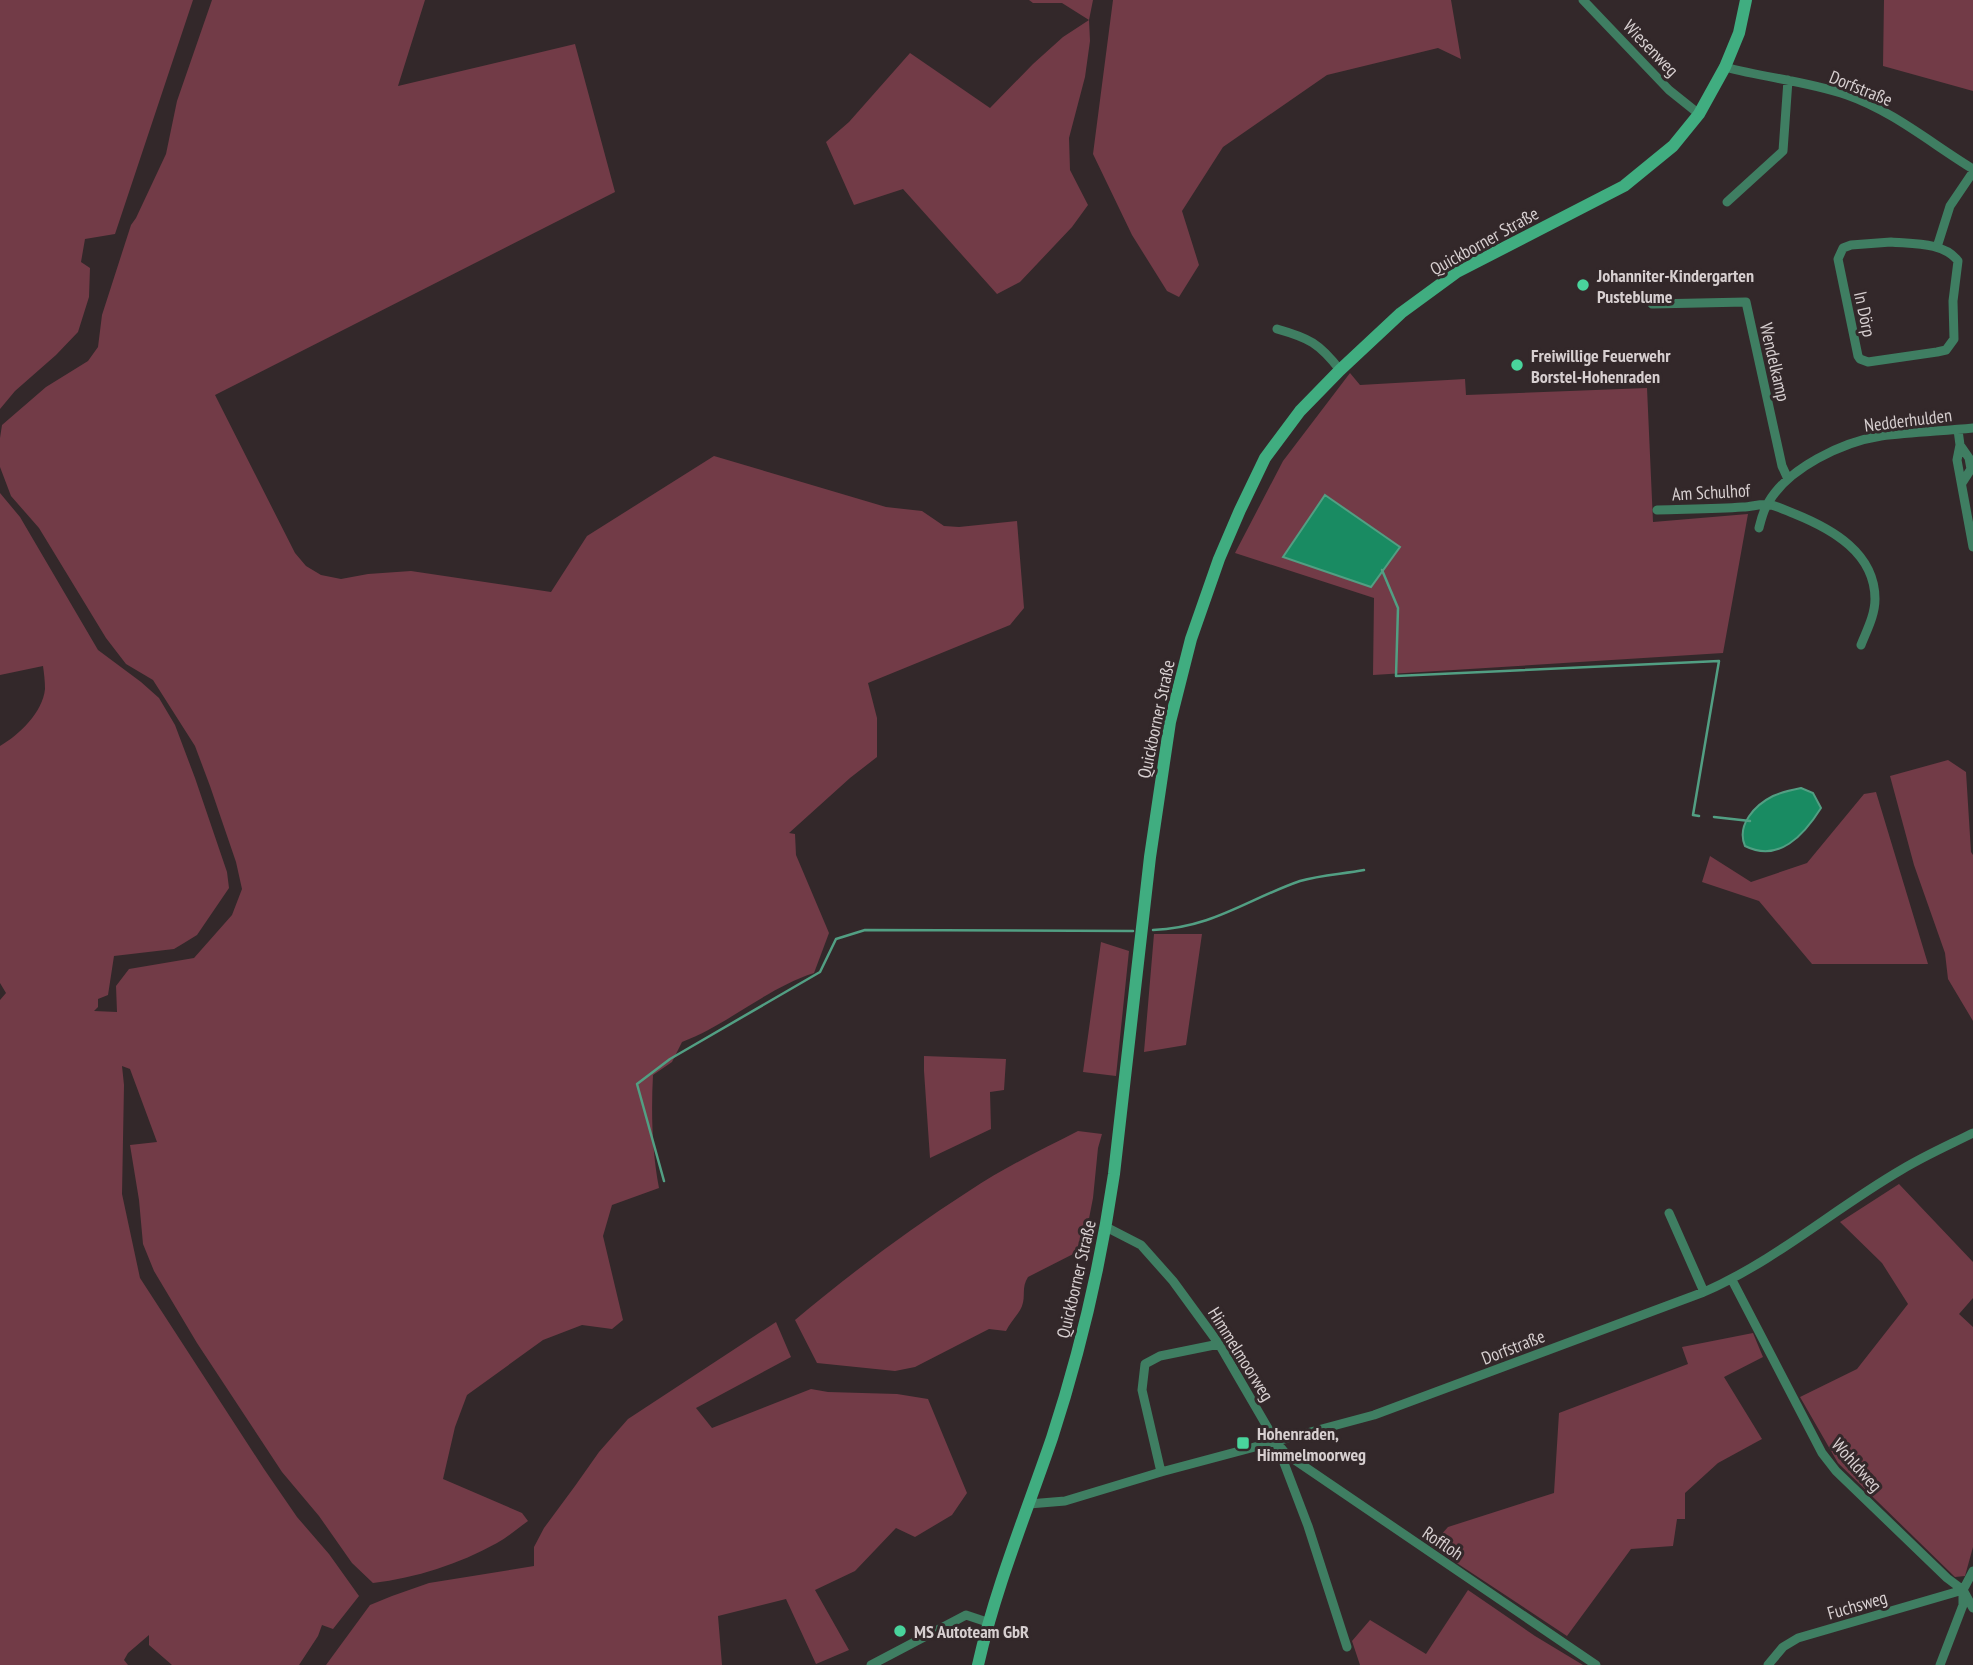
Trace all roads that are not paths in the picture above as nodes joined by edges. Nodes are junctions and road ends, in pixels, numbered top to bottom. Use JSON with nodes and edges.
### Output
{"nodes":[{"id":1,"x":1583,"y":0,"type":"edge"},
{"id":2,"x":1746,"y":0,"type":"edge"},
{"id":3,"x":1725,"y":67,"type":"junction"},
{"id":4,"x":1788,"y":80,"type":"junction"},
{"id":5,"x":1699,"y":114,"type":"junction"},
{"id":6,"x":1973,"y":170,"type":"edge"},
{"id":7,"x":1727,"y":202,"type":"dead end"},
{"id":8,"x":1937,"y":247,"type":"junction"},
{"id":9,"x":1652,"y":304,"type":"dead end"},
{"id":10,"x":1277,"y":329,"type":"dead end"},
{"id":11,"x":1340,"y":370,"type":"junction"},
{"id":12,"x":1973,"y":428,"type":"edge"},
{"id":13,"x":1958,"y":430,"type":"junction"},
{"id":14,"x":1788,"y":479,"type":"junction"},
{"id":15,"x":1767,"y":504,"type":"junction"},
{"id":16,"x":1657,"y":510,"type":"dead end"},
{"id":17,"x":1759,"y":528,"type":"dead end"},
{"id":18,"x":1973,"y":547,"type":"edge"},
{"id":19,"x":1861,"y":645,"type":"dead end"},
{"id":20,"x":1973,"y":1133,"type":"edge"},
{"id":21,"x":1669,"y":1213,"type":"dead end"},
{"id":22,"x":1106,"y":1227,"type":"junction"},
{"id":23,"x":1732,"y":1280,"type":"junction"},
{"id":24,"x":1704,"y":1293,"type":"junction"},
{"id":25,"x":1219,"y":1344,"type":"junction"},
{"id":26,"x":1276,"y":1442,"type":"junction"},
{"id":27,"x":1161,"y":1472,"type":"junction"},
{"id":28,"x":1029,"y":1504,"type":"junction"},
{"id":29,"x":1973,"y":1571,"type":"edge"},
{"id":30,"x":1963,"y":1590,"type":"junction"},
{"id":31,"x":1973,"y":1608,"type":"edge"},
{"id":32,"x":990,"y":1623,"type":"junction"},
{"id":33,"x":1348,"y":1647,"type":"dead end"},
{"id":34,"x":871,"y":1665,"type":"edge"},
{"id":35,"x":978,"y":1665,"type":"edge"},
{"id":36,"x":1596,"y":1665,"type":"edge"},
{"id":37,"x":1768,"y":1665,"type":"edge"},
{"id":38,"x":1940,"y":1665,"type":"edge"}],
"edges":[{"from":1,"to":5,"type":"street","name":"Wiesenweg"},
{"from":2,"to":3,"type":"main road","name":"Quickborner Straße"},
{"from":3,"to":4,"type":"street","name":"Dorfstraße"},
{"from":3,"to":5,"type":"main road","name":"Quickborner Straße"},
{"from":4,"to":6,"type":"street","name":"Dorfstraße"},
{"from":4,"to":7,"type":"street"},
{"from":5,"to":11,"type":"main road","name":"Quickborner Straße"},
{"from":6,"to":8,"type":"street"},
{"from":8,"to":8,"type":"street","name":"In Dörp"},
{"from":9,"to":14,"type":"street","name":"Wendelkamp"},
{"from":10,"to":11,"type":"street"},
{"from":11,"to":22,"type":"main road","name":"Quickborner Straße"},
{"from":12,"to":13,"type":"street","name":"Nedderhulden"},
{"from":13,"to":14,"type":"street","name":"Nedderhulden"},
{"from":13,"to":18,"type":"street"},
{"from":14,"to":15,"type":"street","name":"Nedderhulden"},
{"from":15,"to":16,"type":"street","name":"Am Schulhof"},
{"from":15,"to":17,"type":"street","name":"Nedderhulden"},
{"from":15,"to":19,"type":"street"},
{"from":20,"to":23,"type":"street","name":"Dorfstraße"},
{"from":21,"to":24,"type":"street"},
{"from":22,"to":25,"type":"street","name":"Himmelmoorweg"},
{"from":22,"to":28,"type":"main road","name":"Quickborner Straße"},
{"from":23,"to":24,"type":"street","name":"Dorfstraße"},
{"from":23,"to":30,"type":"street","name":"Wohldweg"},
{"from":24,"to":26,"type":"street","name":"Dorfstraße"},
{"from":25,"to":26,"type":"street","name":"Himmelmoorweg"},
{"from":25,"to":27,"type":"street"},
{"from":26,"to":27,"type":"street","name":"Dorfstraße"},
{"from":26,"to":33,"type":"street","name":"Himmelmoorweg"},
{"from":26,"to":36,"type":"street","name":"Roffloh"},
{"from":27,"to":28,"type":"street","name":"Dorfstraße"},
{"from":28,"to":32,"type":"main road","name":"Quickborner Straße"},
{"from":29,"to":30,"type":"street"},
{"from":30,"to":31,"type":"street","name":"Wohldweg"},
{"from":30,"to":37,"type":"street","name":"Fuchsweg"},
{"from":30,"to":38,"type":"street"},
{"from":32,"to":34,"type":"street"},
{"from":32,"to":35,"type":"main road","name":"Quickborner Straße"}]}
